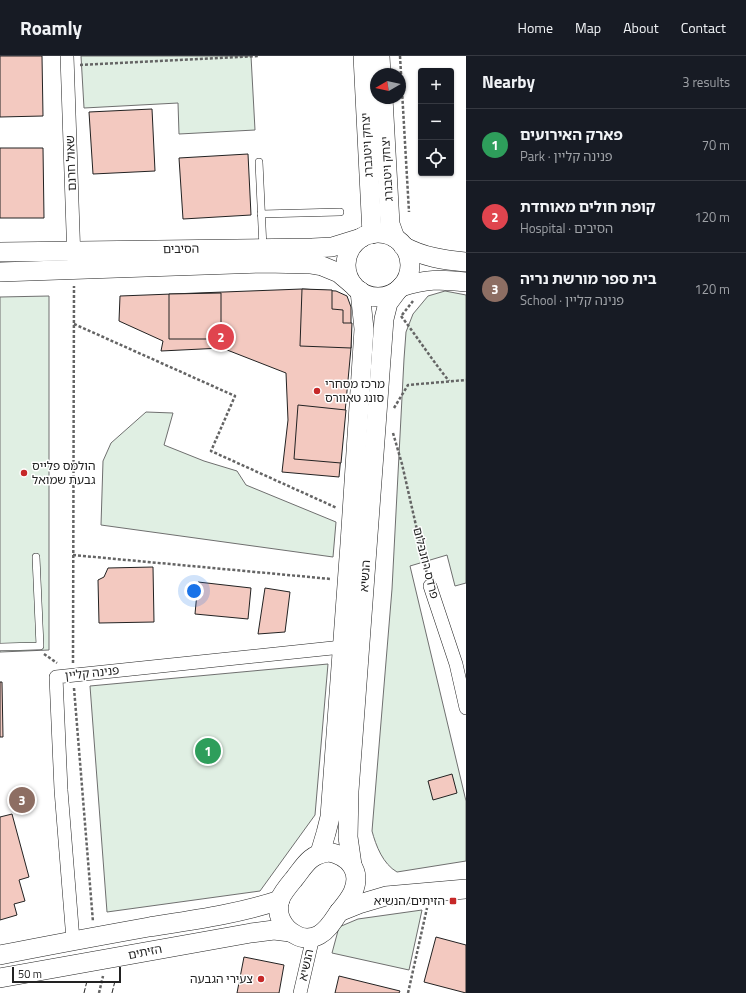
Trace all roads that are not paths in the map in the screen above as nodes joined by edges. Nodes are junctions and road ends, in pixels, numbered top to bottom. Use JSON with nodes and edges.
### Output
{"nodes":[{"id":1,"x":363,"y":56,"type":"edge"},
{"id":2,"x":380,"y":56,"type":"edge"},
{"id":3,"x":67,"y":61,"type":"edge"},
{"id":4,"x":381,"y":68,"type":"edge"},
{"id":5,"x":383,"y":104,"type":"edge"},
{"id":6,"x":259,"y":162,"type":"dead end"},
{"id":7,"x":340,"y":212,"type":"dead end"},
{"id":8,"x":261,"y":214,"type":"junction"},
{"id":9,"x":366,"y":236,"type":"junction"},
{"id":10,"x":399,"y":242,"type":"junction"},
{"id":11,"x":263,"y":249,"type":"junction"},
{"id":12,"x":73,"y":250,"type":"junction"},
{"id":13,"x":0,"y":252,"type":"edge"},
{"id":14,"x":466,"y":262,"type":"edge"},
{"id":15,"x":74,"y":269,"type":"junction"},
{"id":16,"x":0,"y":272,"type":"edge"},
{"id":17,"x":466,"y":282,"type":"edge"},
{"id":18,"x":356,"y":288,"type":"junction"},
{"id":19,"x":396,"y":292,"type":"junction"},
{"id":20,"x":36,"y":557,"type":"dead end"},
{"id":21,"x":430,"y":586,"type":"road end"},
{"id":22,"x":0,"y":647,"type":"edge"},
{"id":23,"x":342,"y":647,"type":"junction"},
{"id":24,"x":466,"y":708,"type":"edge"},
{"id":25,"x":320,"y":853,"type":"junction"},
{"id":26,"x":352,"y":865,"type":"junction"},
{"id":27,"x":356,"y":884,"type":"junction"},
{"id":28,"x":466,"y":889,"type":"edge"},
{"id":29,"x":386,"y":896,"type":"junction"},
{"id":30,"x":280,"y":900,"type":"junction"},
{"id":31,"x":339,"y":912,"type":"junction"},
{"id":32,"x":290,"y":932,"type":"junction"},
{"id":33,"x":313,"y":937,"type":"junction"},
{"id":34,"x":73,"y":940,"type":"junction"},
{"id":35,"x":0,"y":955,"type":"edge"},
{"id":36,"x":0,"y":978,"type":"edge"},
{"id":37,"x":300,"y":993,"type":"edge"}],
"edges":[{"from":1,"to":9,"type":"street","name":"יצחק ויטנברג"},
{"from":2,"to":4,"type":"street"},
{"from":3,"to":12,"type":"street","name":"שאול חרנם"},
{"from":5,"to":10,"type":"street","name":"יצחק ויטבנרג"},
{"from":6,"to":8,"type":"lane"},
{"from":7,"to":8,"type":"lane"},
{"from":8,"to":11,"type":"lane"},
{"from":9,"to":10,"type":"street"},
{"from":9,"to":11,"type":"street","name":"הסיבים"},
{"from":9,"to":18,"type":"street"},
{"from":10,"to":14,"type":"street"},
{"from":10,"to":19,"type":"street"},
{"from":11,"to":12,"type":"street","name":"הסיבים"},
{"from":12,"to":13,"type":"street","name":"הסיבים"},
{"from":12,"to":15,"type":"street","name":"שאול חרנם"},
{"from":15,"to":16,"type":"street","name":"הסיבים"},
{"from":15,"to":18,"type":"street","name":"הסיבים"},
{"from":17,"to":19,"type":"street"},
{"from":18,"to":19,"type":"street"},
{"from":18,"to":23,"type":"street","name":"הנשיא"},
{"from":19,"to":26,"type":"street","name":"הנשיא"},
{"from":20,"to":22,"type":"lane"},
{"from":21,"to":24,"type":"street","name":"פרדס רוזנבלום"},
{"from":23,"to":25,"type":"street","name":"הנשיא"},
{"from":23,"to":34,"type":"street","name":"פנינה קליין"},
{"from":25,"to":26,"type":"street"},
{"from":25,"to":30,"type":"street"},
{"from":26,"to":27,"type":"street"},
{"from":27,"to":29,"type":"street"},
{"from":27,"to":31,"type":"street"},
{"from":28,"to":29,"type":"street"},
{"from":29,"to":31,"type":"street"},
{"from":30,"to":32,"type":"street"},
{"from":30,"to":34,"type":"street","name":"הזיתים"},
{"from":31,"to":33,"type":"street"},
{"from":32,"to":33,"type":"street"},
{"from":32,"to":36,"type":"street","name":"הזיתים"},
{"from":33,"to":37,"type":"street","name":"הנשיא"},
{"from":34,"to":35,"type":"street","name":"הזיתים"}]}
